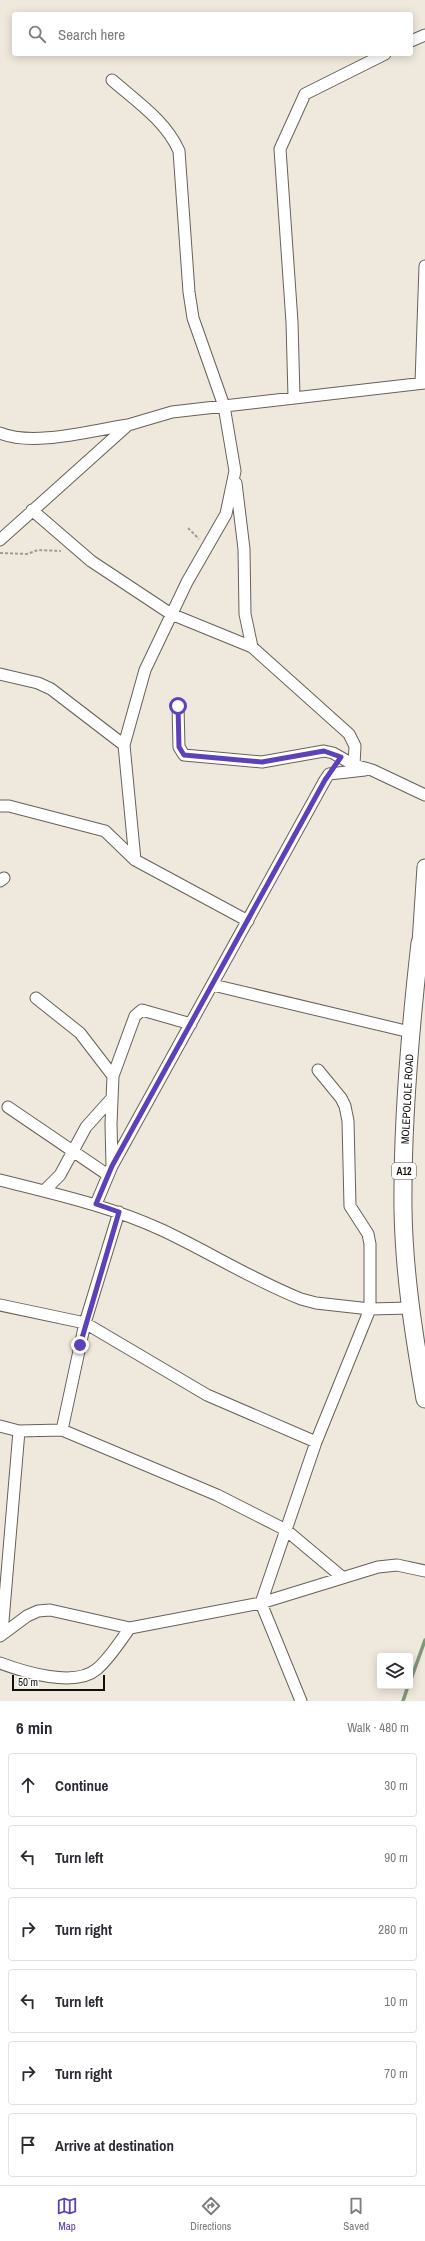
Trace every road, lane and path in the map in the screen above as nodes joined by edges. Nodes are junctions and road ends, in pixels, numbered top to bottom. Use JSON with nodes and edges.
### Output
{"nodes":[{"id":1,"x":425,"y":35,"type":"edge"},
{"id":2,"x":413,"y":41,"type":"edge"},
{"id":3,"x":381,"y":56,"type":"edge"},
{"id":4,"x":112,"y":80,"type":"dead end"},
{"id":5,"x":425,"y":266,"type":"edge"},
{"id":6,"x":423,"y":383,"type":"edge"},
{"id":7,"x":294,"y":397,"type":"junction"},
{"id":8,"x":224,"y":406,"type":"junction"},
{"id":9,"x":128,"y":424,"type":"junction"},
{"id":10,"x":0,"y":433,"type":"edge"},
{"id":11,"x":234,"y":471,"type":"junction"},
{"id":12,"x":32,"y":510,"type":"junction"},
{"id":13,"x":188,"y":528,"type":"dead end"},
{"id":14,"x":0,"y":540,"type":"edge"},
{"id":15,"x":208,"y":546,"type":"junction"},
{"id":16,"x":80,"y":552,"type":"junction"},
{"id":17,"x":0,"y":553,"type":"edge"},
{"id":18,"x":171,"y":614,"type":"junction"},
{"id":19,"x":252,"y":647,"type":"junction"},
{"id":20,"x":0,"y":674,"type":"edge"},
{"id":21,"x":178,"y":706,"type":"dead end"},
{"id":22,"x":124,"y":745,"type":"junction"},
{"id":23,"x":341,"y":757,"type":"junction"},
{"id":24,"x":354,"y":765,"type":"junction"},
{"id":25,"x":372,"y":770,"type":"junction"},
{"id":26,"x":329,"y":774,"type":"junction"},
{"id":27,"x":425,"y":795,"type":"edge"},
{"id":28,"x":0,"y":806,"type":"edge"},
{"id":29,"x":134,"y":860,"type":"junction"},
{"id":30,"x":425,"y":867,"type":"edge"},
{"id":31,"x":248,"y":921,"type":"junction"},
{"id":32,"x":423,"y":943,"type":"edge"},
{"id":33,"x":212,"y":985,"type":"junction"},
{"id":34,"x":36,"y":998,"type":"dead end"},
{"id":35,"x":191,"y":1024,"type":"junction"},
{"id":36,"x":410,"y":1032,"type":"junction"},
{"id":37,"x":318,"y":1070,"type":"dead end"},
{"id":38,"x":113,"y":1076,"type":"junction"},
{"id":39,"x":112,"y":1098,"type":"junction"},
{"id":40,"x":8,"y":1107,"type":"dead end"},
{"id":41,"x":72,"y":1151,"type":"junction"},
{"id":42,"x":110,"y":1171,"type":"junction"},
{"id":43,"x":0,"y":1180,"type":"edge"},
{"id":44,"x":44,"y":1191,"type":"junction"},
{"id":45,"x":96,"y":1204,"type":"junction"},
{"id":46,"x":119,"y":1212,"type":"junction"},
{"id":47,"x":0,"y":1305,"type":"edge"},
{"id":48,"x":410,"y":1308,"type":"junction"},
{"id":49,"x":370,"y":1310,"type":"junction"},
{"id":50,"x":85,"y":1323,"type":"junction"},
{"id":51,"x":420,"y":1334,"type":"edge"},
{"id":52,"x":425,"y":1399,"type":"edge"},
{"id":53,"x":0,"y":1426,"type":"edge"},
{"id":54,"x":62,"y":1430,"type":"junction"},
{"id":55,"x":19,"y":1431,"type":"junction"},
{"id":56,"x":316,"y":1442,"type":"junction"},
{"id":57,"x":286,"y":1530,"type":"junction"},
{"id":58,"x":4,"y":1536,"type":"edge"},
{"id":59,"x":425,"y":1570,"type":"edge"},
{"id":60,"x":342,"y":1577,"type":"junction"},
{"id":61,"x":261,"y":1603,"type":"junction"},
{"id":62,"x":130,"y":1628,"type":"junction"},
{"id":63,"x":1,"y":1635,"type":"edge"},
{"id":64,"x":0,"y":1662,"type":"edge"},
{"id":65,"x":301,"y":1701,"type":"edge"}],
"edges":[{"from":1,"to":2,"type":"street"},
{"from":3,"to":7,"type":"street"},
{"from":4,"to":8,"type":"street"},
{"from":5,"to":6,"type":"street"},
{"from":6,"to":7,"type":"street"},
{"from":7,"to":8,"type":"street"},
{"from":8,"to":9,"type":"street"},
{"from":8,"to":11,"type":"street"},
{"from":9,"to":10,"type":"street"},
{"from":9,"to":12,"type":"street"},
{"from":11,"to":15,"type":"street"},
{"from":11,"to":19,"type":"street"},
{"from":12,"to":14,"type":"street"},
{"from":12,"to":16,"type":"street"},
{"from":13,"to":15,"type":"path"},
{"from":15,"to":18,"type":"street"},
{"from":16,"to":17,"type":"path"},
{"from":16,"to":18,"type":"street"},
{"from":18,"to":19,"type":"street"},
{"from":18,"to":22,"type":"street"},
{"from":19,"to":24,"type":"street"},
{"from":20,"to":22,"type":"street"},
{"from":21,"to":23,"type":"street"},
{"from":22,"to":29,"type":"street"},
{"from":23,"to":24,"type":"street"},
{"from":23,"to":26,"type":"street"},
{"from":24,"to":25,"type":"street"},
{"from":25,"to":26,"type":"street"},
{"from":25,"to":27,"type":"street"},
{"from":26,"to":31,"type":"street"},
{"from":28,"to":29,"type":"street"},
{"from":29,"to":31,"type":"street"},
{"from":30,"to":32,"type":"street"},
{"from":31,"to":33,"type":"street"},
{"from":32,"to":36,"type":"main road","name":"MOLEPOLOLE ROAD","number":"A12"},
{"from":33,"to":35,"type":"street"},
{"from":33,"to":36,"type":"street"},
{"from":34,"to":38,"type":"street"},
{"from":35,"to":38,"type":"street"},
{"from":35,"to":42,"type":"street"},
{"from":36,"to":48,"type":"main road","name":"MOLEPOLOLE ROAD","number":"A12"},
{"from":37,"to":49,"type":"street"},
{"from":38,"to":39,"type":"street"},
{"from":39,"to":41,"type":"street"},
{"from":39,"to":42,"type":"street"},
{"from":40,"to":41,"type":"street"},
{"from":41,"to":42,"type":"street"},
{"from":41,"to":44,"type":"street"},
{"from":42,"to":45,"type":"street"},
{"from":43,"to":44,"type":"street"},
{"from":44,"to":45,"type":"street"},
{"from":45,"to":46,"type":"street"},
{"from":46,"to":49,"type":"street"},
{"from":46,"to":50,"type":"street"},
{"from":47,"to":50,"type":"street"},
{"from":48,"to":49,"type":"street"},
{"from":48,"to":51,"type":"main road","name":"MOLEPOLOLE ROAD","number":"A12"},
{"from":49,"to":56,"type":"street"},
{"from":50,"to":54,"type":"street"},
{"from":50,"to":56,"type":"street"},
{"from":51,"to":52,"type":"main road","name":"MOLEPOLOLE ROAD","number":"A12"},
{"from":53,"to":55,"type":"street"},
{"from":54,"to":55,"type":"street"},
{"from":54,"to":57,"type":"street"},
{"from":55,"to":58,"type":"street"},
{"from":56,"to":57,"type":"street"},
{"from":57,"to":60,"type":"street"},
{"from":57,"to":61,"type":"street"},
{"from":58,"to":63,"type":"street"},
{"from":59,"to":60,"type":"street"},
{"from":60,"to":61,"type":"street"},
{"from":61,"to":62,"type":"street"},
{"from":61,"to":65,"type":"street"},
{"from":62,"to":63,"type":"street"},
{"from":62,"to":64,"type":"street"}]}
